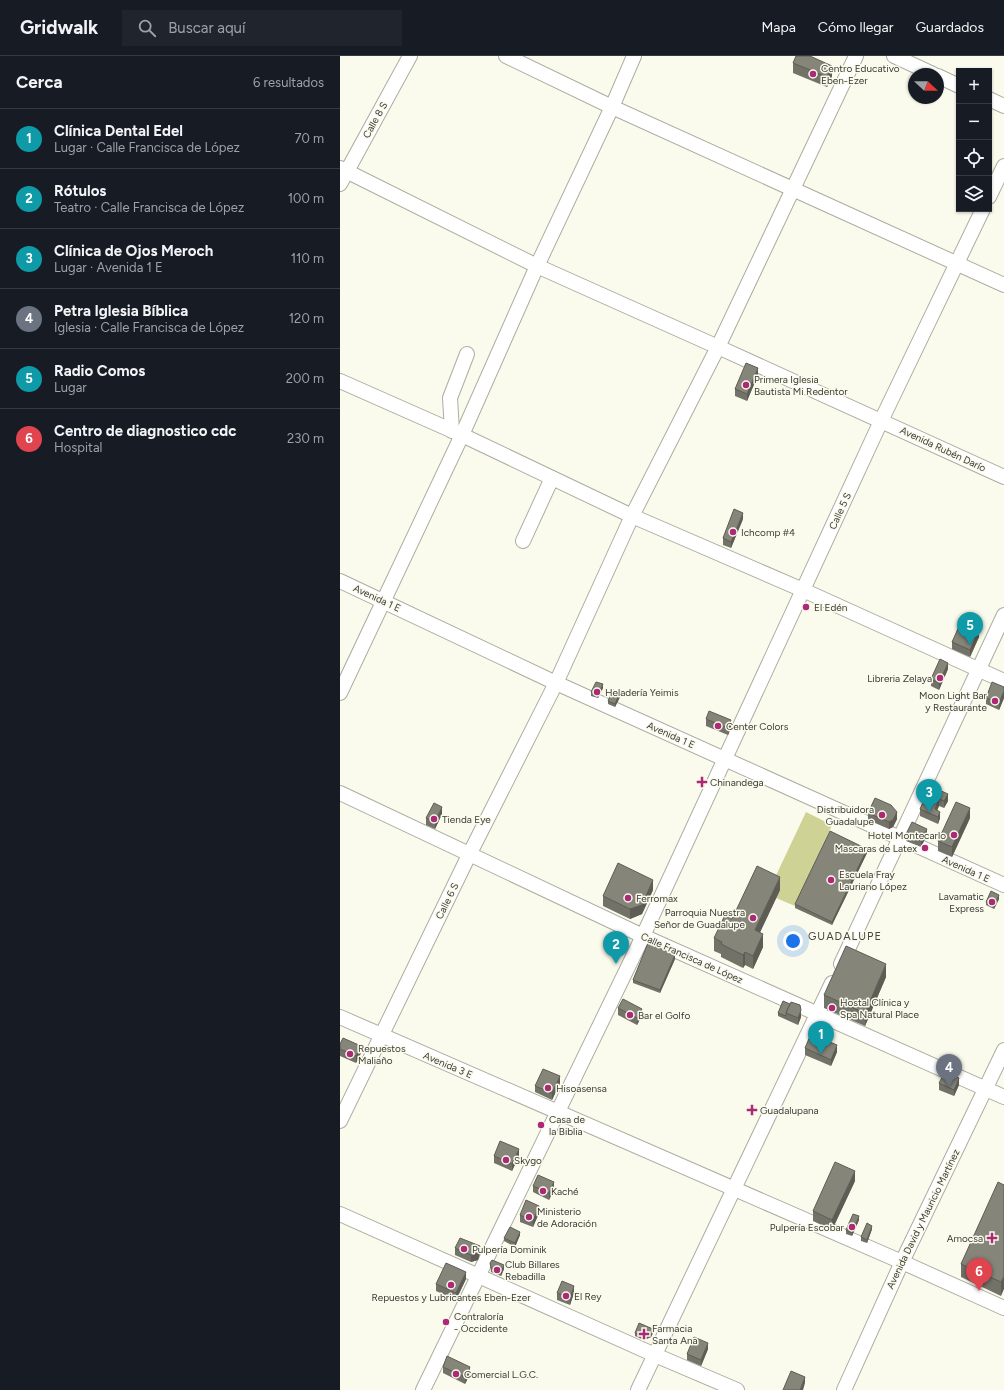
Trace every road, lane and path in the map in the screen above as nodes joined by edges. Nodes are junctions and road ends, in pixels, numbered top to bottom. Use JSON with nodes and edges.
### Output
{"nodes":[{"id":1,"x":410,"y":56,"type":"edge"},
{"id":2,"x":506,"y":56,"type":"edge"},
{"id":3,"x":634,"y":56,"type":"edge"},
{"id":4,"x":856,"y":56,"type":"edge"},
{"id":5,"x":894,"y":56,"type":"edge"},
{"id":6,"x":920,"y":68,"type":"edge"},
{"id":7,"x":944,"y":79,"type":"edge"},
{"id":8,"x":956,"y":85,"type":"edge"},
{"id":9,"x":992,"y":100,"type":"edge"},
{"id":10,"x":612,"y":106,"type":"junction"},
{"id":11,"x":1004,"y":106,"type":"edge"},
{"id":12,"x":1004,"y":166,"type":"edge"},
{"id":13,"x":344,"y":169,"type":"edge"},
{"id":14,"x":340,"y":184,"type":"edge"},
{"id":15,"x":794,"y":188,"type":"junction"},
{"id":16,"x":992,"y":191,"type":"edge"},
{"id":17,"x":982,"y":212,"type":"edge"},
{"id":18,"x":957,"y":263,"type":"junction"},
{"id":19,"x":537,"y":266,"type":"junction"},
{"id":20,"x":1004,"y":285,"type":"edge"},
{"id":21,"x":718,"y":346,"type":"junction"},
{"id":22,"x":467,"y":354,"type":"dead end"},
{"id":23,"x":340,"y":381,"type":"edge"},
{"id":24,"x":881,"y":421,"type":"junction"},
{"id":25,"x":457,"y":433,"type":"junction"},
{"id":26,"x":1004,"y":477,"type":"edge"},
{"id":27,"x":552,"y":478,"type":"junction"},
{"id":28,"x":632,"y":516,"type":"junction"},
{"id":29,"x":523,"y":541,"type":"dead end"},
{"id":30,"x":340,"y":581,"type":"edge"},
{"id":31,"x":803,"y":590,"type":"junction"},
{"id":32,"x":383,"y":601,"type":"junction"},
{"id":33,"x":1004,"y":615,"type":"edge"},
{"id":34,"x":979,"y":669,"type":"junction"},
{"id":35,"x":1004,"y":681,"type":"edge"},
{"id":36,"x":556,"y":683,"type":"junction"},
{"id":37,"x":340,"y":693,"type":"edge"},
{"id":38,"x":725,"y":760,"type":"junction"},
{"id":39,"x":340,"y":793,"type":"edge"},
{"id":40,"x":900,"y":839,"type":"junction"},
{"id":41,"x":469,"y":855,"type":"junction"},
{"id":42,"x":1004,"y":886,"type":"edge"},
{"id":43,"x":643,"y":936,"type":"junction"},
{"id":44,"x":817,"y":1014,"type":"junction"},
{"id":45,"x":340,"y":1017,"type":"edge"},
{"id":46,"x":381,"y":1036,"type":"junction"},
{"id":47,"x":1004,"y":1050,"type":"edge"},
{"id":48,"x":986,"y":1088,"type":"junction"},
{"id":49,"x":1004,"y":1097,"type":"edge"},
{"id":50,"x":557,"y":1112,"type":"junction"},
{"id":51,"x":340,"y":1121,"type":"edge"},
{"id":52,"x":734,"y":1190,"type":"junction"},
{"id":53,"x":340,"y":1214,"type":"edge"},
{"id":54,"x":902,"y":1262,"type":"junction"},
{"id":55,"x":478,"y":1276,"type":"junction"},
{"id":56,"x":1004,"y":1308,"type":"edge"},
{"id":57,"x":655,"y":1355,"type":"junction"},
{"id":58,"x":423,"y":1390,"type":"edge"},
{"id":59,"x":638,"y":1390,"type":"edge"},
{"id":60,"x":737,"y":1390,"type":"edge"},
{"id":61,"x":844,"y":1390,"type":"edge"}],
"edges":[{"from":1,"to":13,"type":"street","name":"Calle 8 S"},
{"from":2,"to":10,"type":"street"},
{"from":3,"to":10,"type":"street"},
{"from":4,"to":15,"type":"street","name":"Calle 6 S"},
{"from":5,"to":6,"type":"street"},
{"from":7,"to":8,"type":"street"},
{"from":9,"to":11,"type":"street"},
{"from":10,"to":15,"type":"street"},
{"from":10,"to":19,"type":"street"},
{"from":12,"to":16,"type":"street"},
{"from":13,"to":14,"type":"street","name":"Calle 8 S"},
{"from":13,"to":19,"type":"street","name":"Avenida Rubén Darío"},
{"from":15,"to":18,"type":"street"},
{"from":15,"to":21,"type":"street","name":"Calle 6 S"},
{"from":17,"to":18,"type":"street","name":"Calle 5 S"},
{"from":18,"to":20,"type":"street"},
{"from":18,"to":24,"type":"street","name":"Calle 5 S"},
{"from":19,"to":21,"type":"street","name":"Avenida Rubén Darío"},
{"from":19,"to":25,"type":"street"},
{"from":21,"to":24,"type":"street","name":"Avenida Rubén Darío"},
{"from":21,"to":28,"type":"street","name":"Calle 6 S"},
{"from":22,"to":25,"type":"street"},
{"from":23,"to":25,"type":"street"},
{"from":24,"to":26,"type":"street","name":"Avenida Rubén Darío"},
{"from":24,"to":31,"type":"street","name":"Calle 5 S"},
{"from":25,"to":27,"type":"street"},
{"from":25,"to":32,"type":"street"},
{"from":27,"to":28,"type":"street"},
{"from":27,"to":29,"type":"street"},
{"from":28,"to":31,"type":"street"},
{"from":28,"to":36,"type":"street","name":"Calle 6 S"},
{"from":30,"to":32,"type":"street","name":"Avenida 1 E"},
{"from":31,"to":34,"type":"street"},
{"from":31,"to":38,"type":"street","name":"Calle 5 S"},
{"from":32,"to":36,"type":"street","name":"Avenida 1 E"},
{"from":32,"to":37,"type":"street"},
{"from":33,"to":34,"type":"street"},
{"from":34,"to":35,"type":"street"},
{"from":34,"to":40,"type":"street"},
{"from":36,"to":38,"type":"street","name":"Avenida 1 E"},
{"from":36,"to":41,"type":"street","name":"Calle 6 S"},
{"from":38,"to":40,"type":"street","name":"Avenida 1 E"},
{"from":38,"to":43,"type":"street","name":"Calle 5 S"},
{"from":39,"to":41,"type":"street","name":"Calle Francisca de López"},
{"from":40,"to":42,"type":"street","name":"Avenida 1 E"},
{"from":40,"to":44,"type":"street"},
{"from":41,"to":43,"type":"street","name":"Calle Francisca de López"},
{"from":41,"to":46,"type":"street","name":"Calle 6 S"},
{"from":43,"to":44,"type":"street","name":"Calle Francisca de López"},
{"from":43,"to":50,"type":"street","name":"Calle 5 S"},
{"from":44,"to":48,"type":"street","name":"Calle Francisca de López"},
{"from":44,"to":52,"type":"street"},
{"from":45,"to":46,"type":"street","name":"Avenida 3 E"},
{"from":46,"to":50,"type":"street","name":"Avenida 3 E"},
{"from":46,"to":51,"type":"street","name":"Calle 6 S"},
{"from":47,"to":48,"type":"street","name":"Avenida David y Mauricio Martínez"},
{"from":48,"to":49,"type":"street","name":"Calle Francisca de López"},
{"from":48,"to":54,"type":"street","name":"Avenida David y Mauricio Martínez"},
{"from":50,"to":52,"type":"street","name":"Avenida 3 E"},
{"from":50,"to":55,"type":"street","name":"Calle 5 S"},
{"from":52,"to":54,"type":"street","name":"Avenida 3 E"},
{"from":52,"to":57,"type":"street"},
{"from":53,"to":55,"type":"street"},
{"from":54,"to":56,"type":"street","name":"Avenida 3 E"},
{"from":54,"to":61,"type":"street","name":"Avenida David y Mauricio Martínez"},
{"from":55,"to":57,"type":"street"},
{"from":55,"to":58,"type":"street","name":"Calle 5 S"},
{"from":57,"to":59,"type":"street"},
{"from":57,"to":60,"type":"street"}]}
